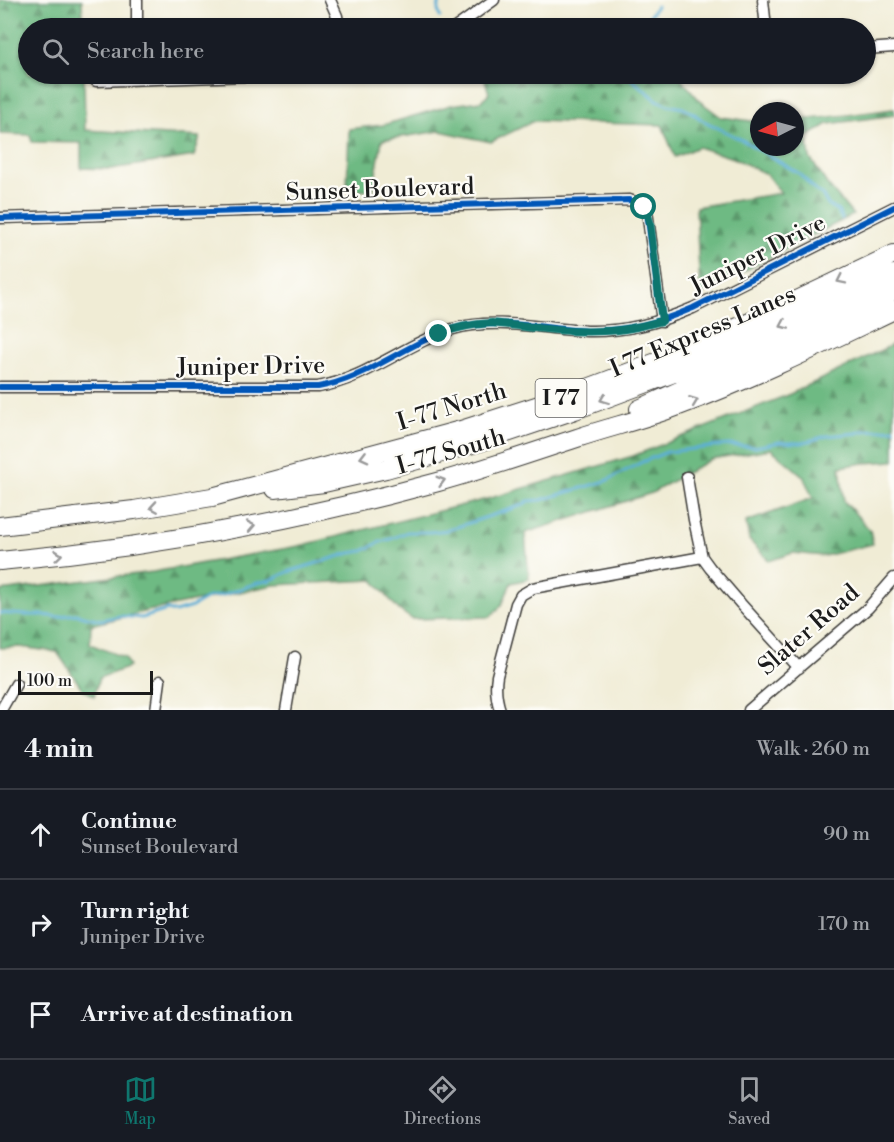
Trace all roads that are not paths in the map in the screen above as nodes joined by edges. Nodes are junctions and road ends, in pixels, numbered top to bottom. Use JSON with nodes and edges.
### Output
{"nodes":[{"id":1,"x":137,"y":0,"type":"edge"},
{"id":2,"x":330,"y":0,"type":"edge"},
{"id":3,"x":494,"y":0,"type":"edge"},
{"id":4,"x":764,"y":0,"type":"edge"},
{"id":5,"x":137,"y":18,"type":"edge"},
{"id":6,"x":337,"y":18,"type":"edge"},
{"id":7,"x":469,"y":18,"type":"edge"},
{"id":8,"x":765,"y":18,"type":"edge"},
{"id":9,"x":894,"y":47,"type":"edge"},
{"id":10,"x":876,"y":48,"type":"edge"},
{"id":11,"x":894,"y":207,"type":"edge"},
{"id":12,"x":0,"y":218,"type":"edge"},
{"id":13,"x":894,"y":254,"type":"edge"},
{"id":14,"x":894,"y":274,"type":"edge"},
{"id":15,"x":894,"y":291,"type":"edge"},
{"id":16,"x":894,"y":310,"type":"edge"},
{"id":17,"x":662,"y":321,"type":"junction"},
{"id":18,"x":0,"y":387,"type":"edge"},
{"id":19,"x":578,"y":437,"type":"junction"},
{"id":20,"x":687,"y":477,"type":"dead end"},
{"id":21,"x":212,"y":497,"type":"junction"},
{"id":22,"x":0,"y":526,"type":"edge"},
{"id":23,"x":702,"y":557,"type":"junction"},
{"id":24,"x":0,"y":561,"type":"edge"},
{"id":25,"x":894,"y":578,"type":"edge"},
{"id":26,"x":295,"y":657,"type":"dead end"},
{"id":27,"x":799,"y":668,"type":"junction"},
{"id":28,"x":160,"y":681,"type":"dead end"},
{"id":29,"x":15,"y":684,"type":"dead end"},
{"id":30,"x":1,"y":710,"type":"edge"},
{"id":31,"x":156,"y":710,"type":"edge"},
{"id":32,"x":286,"y":710,"type":"edge"},
{"id":33,"x":500,"y":710,"type":"edge"},
{"id":34,"x":749,"y":710,"type":"edge"}],
"edges":[{"from":1,"to":5,"type":"street"},
{"from":2,"to":6,"type":"street"},
{"from":3,"to":7,"type":"street"},
{"from":4,"to":8,"type":"street"},
{"from":9,"to":10,"type":"street"},
{"from":11,"to":17,"type":"street","name":"Juniper Drive"},
{"from":12,"to":17,"type":"street","name":"Sunset Boulevard"},
{"from":13,"to":21,"type":"highway","name":"I-77 North","number":"I 77","one_way":true},
{"from":14,"to":21,"type":"highway","name":"I 77 Express Lanes","number":"I 77","one_way":true},
{"from":15,"to":19,"type":"highway","name":"I 77 Express Lanes","number":"I 77"},
{"from":19,"to":16,"type":"highway","name":"I-77 South","number":"I 77","one_way":true},
{"from":17,"to":18,"type":"street","name":"Juniper Drive"},
{"from":24,"to":19,"type":"highway","name":"I-77 South","number":"I 77","one_way":true},
{"from":20,"to":23,"type":"street"},
{"from":21,"to":22,"type":"highway","name":"I-77 North","number":"I 77","one_way":true},
{"from":23,"to":27,"type":"street"},
{"from":23,"to":33,"type":"street"},
{"from":25,"to":27,"type":"street","name":"Slater Road"},
{"from":26,"to":32,"type":"street"},
{"from":27,"to":34,"type":"street","name":"Slater Road"},
{"from":28,"to":31,"type":"street"},
{"from":29,"to":30,"type":"street"}]}
